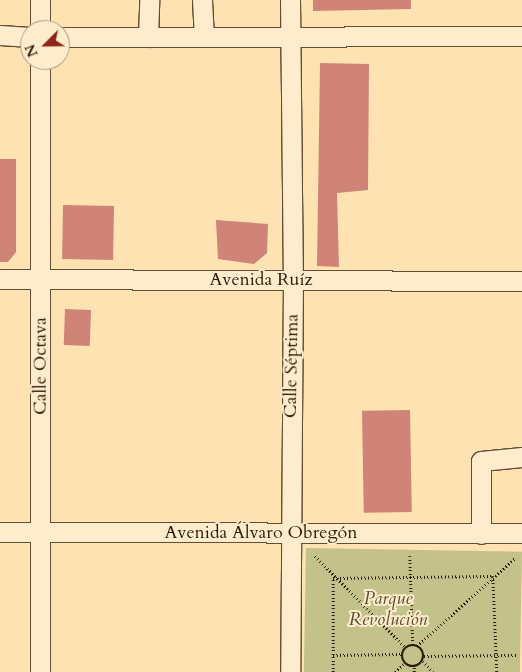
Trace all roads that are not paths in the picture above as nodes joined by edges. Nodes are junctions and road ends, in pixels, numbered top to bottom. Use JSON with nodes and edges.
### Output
{"nodes":[{"id":1,"x":40,"y":0,"type":"edge"},
{"id":2,"x":149,"y":0,"type":"edge"},
{"id":3,"x":202,"y":0,"type":"edge"},
{"id":4,"x":290,"y":0,"type":"edge"},
{"id":5,"x":40,"y":20,"type":"edge"},
{"id":6,"x":0,"y":36,"type":"edge"},
{"id":7,"x":522,"y":36,"type":"edge"},
{"id":8,"x":20,"y":37,"type":"edge"},
{"id":9,"x":70,"y":37,"type":"edge"},
{"id":10,"x":148,"y":37,"type":"junction"},
{"id":11,"x":204,"y":37,"type":"junction"},
{"id":12,"x":289,"y":37,"type":"junction"},
{"id":13,"x":40,"y":70,"type":"edge"},
{"id":14,"x":0,"y":279,"type":"edge"},
{"id":15,"x":41,"y":279,"type":"junction"},
{"id":16,"x":293,"y":280,"type":"junction"},
{"id":17,"x":522,"y":281,"type":"edge"},
{"id":18,"x":522,"y":457,"type":"edge"},
{"id":19,"x":0,"y":532,"type":"edge"},
{"id":20,"x":40,"y":533,"type":"junction"},
{"id":21,"x":291,"y":533,"type":"junction"},
{"id":22,"x":481,"y":534,"type":"junction"},
{"id":23,"x":522,"y":534,"type":"edge"},
{"id":24,"x":40,"y":672,"type":"edge"},
{"id":25,"x":290,"y":672,"type":"edge"}],
"edges":[{"from":1,"to":5,"type":"street"},
{"from":2,"to":10,"type":"street"},
{"from":3,"to":11,"type":"street"},
{"from":4,"to":12,"type":"street","name":"Calle Séptima"},
{"from":6,"to":8,"type":"street"},
{"from":7,"to":12,"type":"street"},
{"from":9,"to":10,"type":"street"},
{"from":10,"to":11,"type":"street"},
{"from":11,"to":12,"type":"street"},
{"from":12,"to":16,"type":"street","name":"Calle Séptima"},
{"from":13,"to":15,"type":"street","name":"Calle Octava"},
{"from":14,"to":15,"type":"street","name":"Avenida Ruíz"},
{"from":15,"to":16,"type":"street","name":"Avenida Ruíz"},
{"from":15,"to":20,"type":"street","name":"Calle Octava"},
{"from":16,"to":17,"type":"street","name":"Avenida Ruíz"},
{"from":16,"to":21,"type":"street","name":"Calle Séptima"},
{"from":18,"to":22,"type":"street"},
{"from":19,"to":20,"type":"street","name":"Avenida Álvaro Obregón"},
{"from":20,"to":21,"type":"street","name":"Avenida Álvaro Obregón"},
{"from":20,"to":24,"type":"street","name":"Calle Octava"},
{"from":21,"to":22,"type":"street","name":"Avenida Álvaro Obregón"},
{"from":21,"to":25,"type":"street","name":"Calle Séptima"},
{"from":22,"to":23,"type":"street","name":"Avenida Álvaro Obregón"}]}
